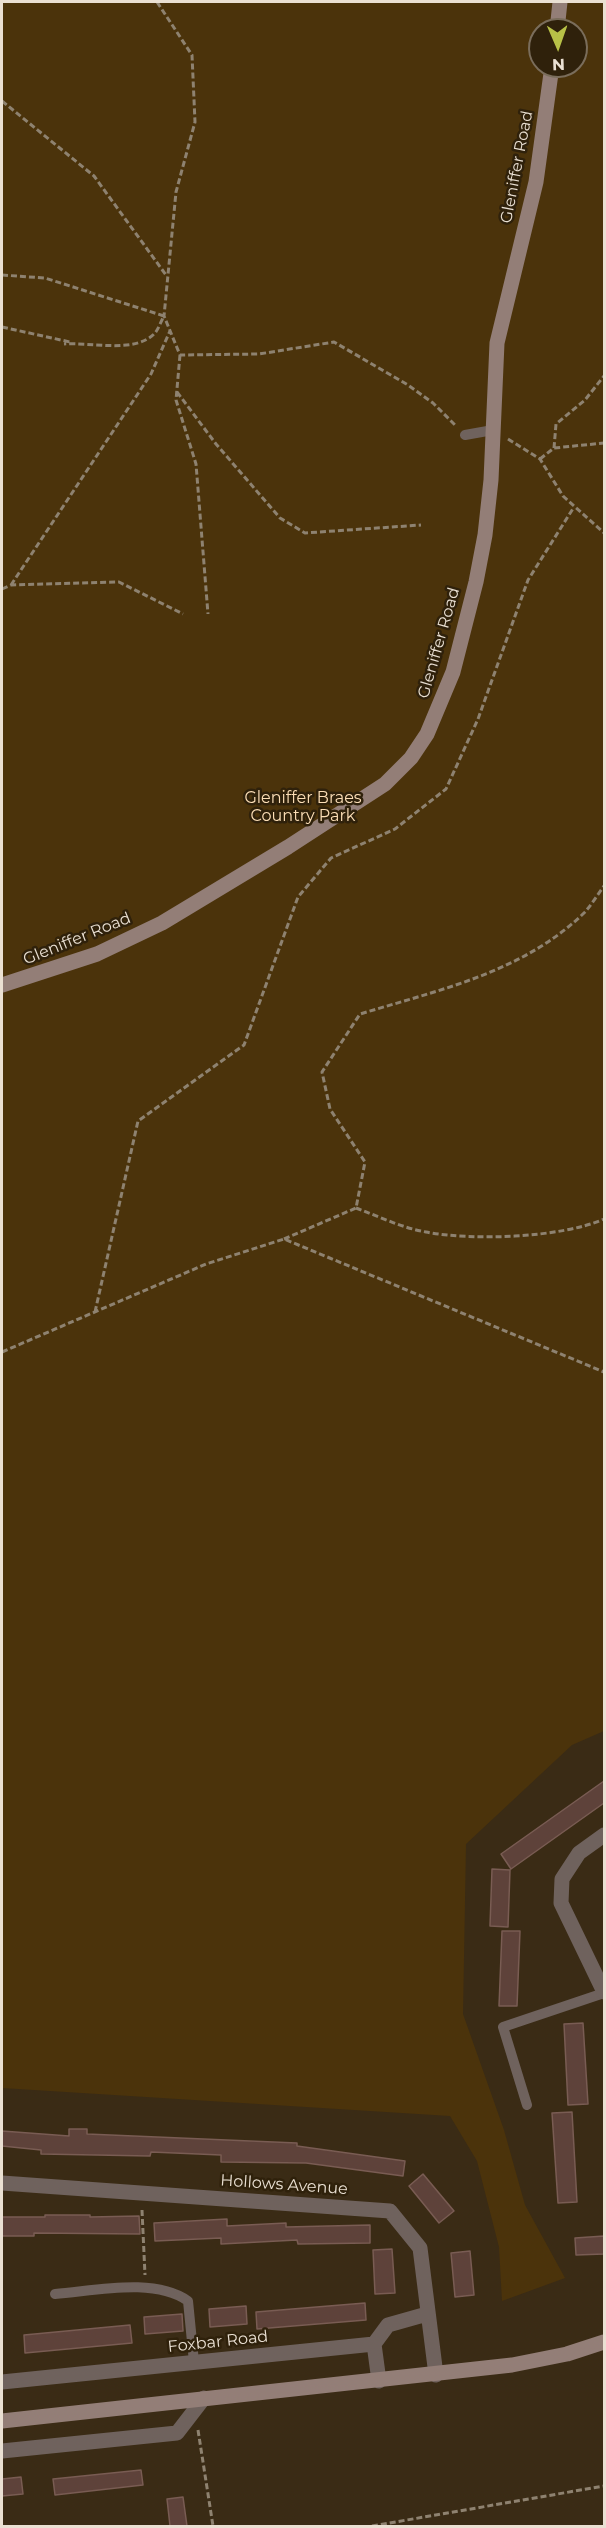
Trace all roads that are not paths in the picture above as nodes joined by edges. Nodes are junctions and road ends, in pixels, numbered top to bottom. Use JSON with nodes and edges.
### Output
{"nodes":[{"id":1,"x":560,"y":2,"type":"edge"},
{"id":2,"x":558,"y":18,"type":"edge"},
{"id":3,"x":550,"y":78,"type":"edge"},
{"id":4,"x":493,"y":430,"type":"junction"},
{"id":5,"x":465,"y":435,"type":"road end"},
{"id":6,"x":2,"y":986,"type":"edge"},
{"id":7,"x":604,"y":1835,"type":"edge"},
{"id":8,"x":604,"y":1993,"type":"edge"},
{"id":9,"x":527,"y":2105,"type":"dead end"},
{"id":10,"x":2,"y":2183,"type":"edge"},
{"id":11,"x":55,"y":2294,"type":"dead end"},
{"id":12,"x":428,"y":2314,"type":"junction"},
{"id":13,"x":604,"y":2342,"type":"edge"},
{"id":14,"x":374,"y":2344,"type":"junction"},
{"id":15,"x":194,"y":2362,"type":"junction"},
{"id":16,"x":436,"y":2375,"type":"junction"},
{"id":17,"x":379,"y":2380,"type":"junction"},
{"id":18,"x":2,"y":2382,"type":"edge"},
{"id":19,"x":204,"y":2398,"type":"junction"},
{"id":20,"x":2,"y":2421,"type":"edge"},
{"id":21,"x":2,"y":2451,"type":"edge"}],
"edges":[{"from":1,"to":2,"type":"main road"},
{"from":3,"to":4,"type":"main road","name":"Gleniffer Road"},
{"from":4,"to":5,"type":"lane"},
{"from":4,"to":6,"type":"main road","name":"Gleniffer Road"},
{"from":7,"to":8,"type":"street"},
{"from":8,"to":9,"type":"lane"},
{"from":10,"to":12,"type":"street","name":"Hollows Avenue"},
{"from":11,"to":15,"type":"lane"},
{"from":12,"to":14,"type":"street"},
{"from":12,"to":16,"type":"street","name":"Hollows Avenue"},
{"from":13,"to":16,"type":"main road"},
{"from":14,"to":15,"type":"street","name":"Foxbar Road"},
{"from":14,"to":17,"type":"street"},
{"from":15,"to":18,"type":"street","name":"Foxbar Road"},
{"from":16,"to":17,"type":"main road"},
{"from":17,"to":19,"type":"main road"},
{"from":19,"to":20,"type":"main road"},
{"from":19,"to":21,"type":"street"}]}
